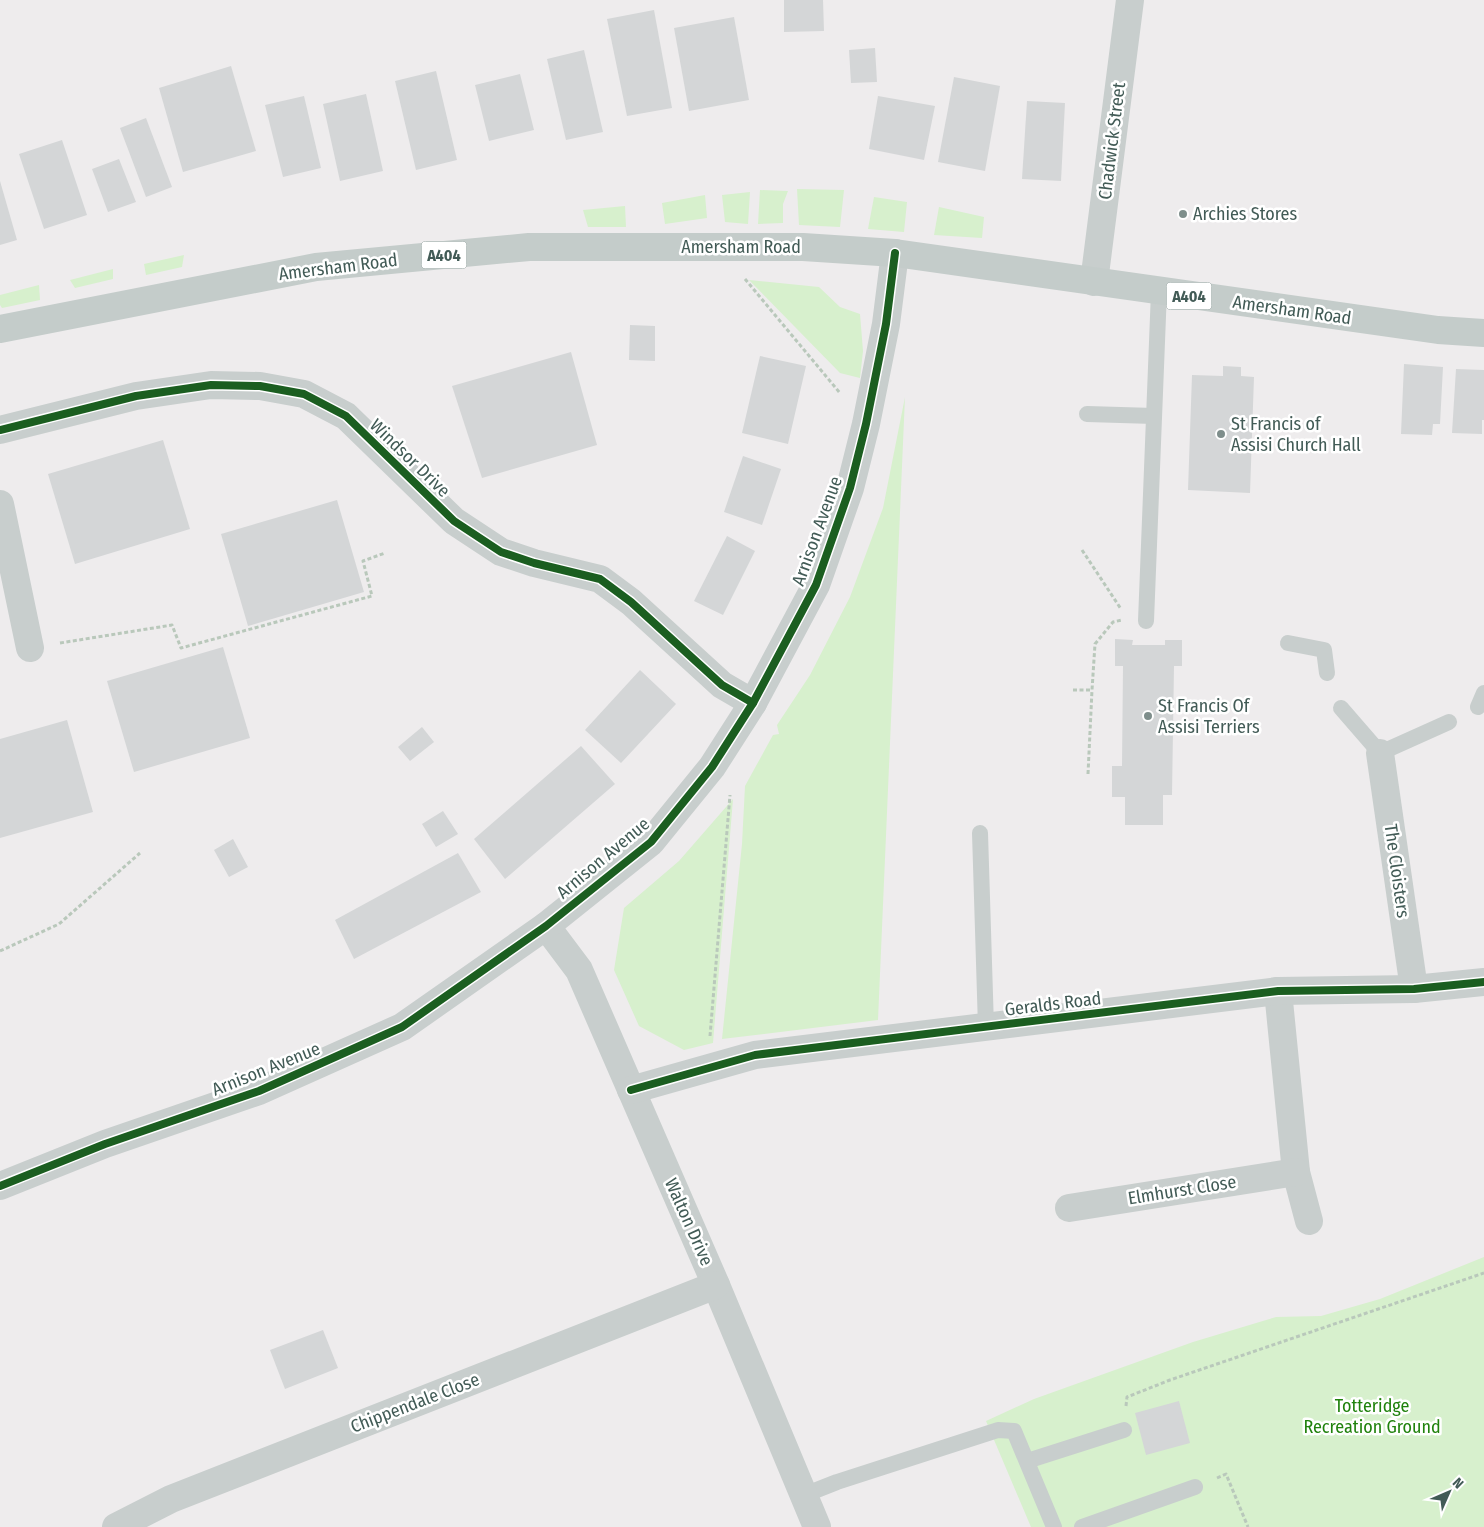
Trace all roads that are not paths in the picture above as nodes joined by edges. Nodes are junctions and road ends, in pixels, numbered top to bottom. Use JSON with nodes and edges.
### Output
{"nodes":[{"id":1,"x":1130,"y":0,"type":"edge"},
{"id":2,"x":894,"y":253,"type":"junction"},
{"id":3,"x":1094,"y":282,"type":"junction"},
{"id":4,"x":1159,"y":291,"type":"junction"},
{"id":5,"x":0,"y":329,"type":"edge"},
{"id":6,"x":1484,"y":333,"type":"edge"},
{"id":7,"x":1087,"y":414,"type":"dead end"},
{"id":8,"x":1154,"y":416,"type":"junction"},
{"id":9,"x":0,"y":430,"type":"edge"},
{"id":10,"x":0,"y":504,"type":"edge"},
{"id":11,"x":1146,"y":616,"type":"road end"},
{"id":12,"x":1288,"y":643,"type":"dead end"},
{"id":13,"x":30,"y":648,"type":"road end"},
{"id":14,"x":1327,"y":673,"type":"dead end"},
{"id":15,"x":753,"y":703,"type":"junction"},
{"id":16,"x":1341,"y":708,"type":"dead end"},
{"id":17,"x":1449,"y":722,"type":"dead end"},
{"id":18,"x":1380,"y":753,"type":"junction"},
{"id":19,"x":980,"y":833,"type":"dead end"},
{"id":20,"x":546,"y":926,"type":"junction"},
{"id":21,"x":1484,"y":982,"type":"edge"},
{"id":22,"x":1414,"y":989,"type":"junction"},
{"id":23,"x":1278,"y":991,"type":"junction"},
{"id":24,"x":986,"y":1027,"type":"junction"},
{"id":25,"x":631,"y":1090,"type":"junction"},
{"id":26,"x":1296,"y":1172,"type":"junction"},
{"id":27,"x":0,"y":1186,"type":"edge"},
{"id":28,"x":1069,"y":1208,"type":"dead end"},
{"id":29,"x":1309,"y":1221,"type":"dead end"},
{"id":30,"x":716,"y":1285,"type":"junction"},
{"id":31,"x":1124,"y":1430,"type":"road end"},
{"id":32,"x":1027,"y":1461,"type":"junction"},
{"id":33,"x":1195,"y":1487,"type":"road end"},
{"id":34,"x":804,"y":1495,"type":"junction"},
{"id":35,"x":116,"y":1527,"type":"edge"},
{"id":36,"x":817,"y":1527,"type":"edge"},
{"id":37,"x":1054,"y":1527,"type":"edge"},
{"id":38,"x":1082,"y":1527,"type":"edge"}],
"edges":[{"from":1,"to":3,"type":"street","name":"Chadwick Street"},
{"from":2,"to":3,"type":"main road","name":"Amersham Road","number":"A404"},
{"from":2,"to":5,"type":"main road","name":"Amersham Road","number":"A404"},
{"from":2,"to":15,"type":"street","name":"Arnison Avenue"},
{"from":3,"to":4,"type":"main road","name":"Amersham Road","number":"A404"},
{"from":4,"to":6,"type":"main road","name":"Amersham Road","number":"A404"},
{"from":4,"to":8,"type":"lane"},
{"from":7,"to":8,"type":"lane"},
{"from":8,"to":11,"type":"lane"},
{"from":9,"to":15,"type":"street","name":"Windsor Drive"},
{"from":10,"to":13,"type":"street"},
{"from":12,"to":14,"type":"lane"},
{"from":15,"to":20,"type":"street","name":"Arnison Avenue"},
{"from":16,"to":18,"type":"lane"},
{"from":17,"to":18,"type":"lane"},
{"from":18,"to":22,"type":"street","name":"The Cloisters"},
{"from":19,"to":24,"type":"lane"},
{"from":20,"to":25,"type":"street","name":"Walton Drive"},
{"from":20,"to":27,"type":"street","name":"Arnison Avenue"},
{"from":21,"to":22,"type":"street","name":"Geralds Road"},
{"from":22,"to":23,"type":"street","name":"Geralds Road"},
{"from":23,"to":24,"type":"street","name":"Geralds Road"},
{"from":23,"to":26,"type":"street"},
{"from":24,"to":25,"type":"street","name":"Geralds Road"},
{"from":25,"to":30,"type":"street","name":"Walton Drive"},
{"from":26,"to":28,"type":"street","name":"Elmhurst Close"},
{"from":26,"to":29,"type":"street"},
{"from":30,"to":34,"type":"street","name":"Walton Drive"},
{"from":30,"to":35,"type":"street","name":"Chippendale Close"},
{"from":31,"to":32,"type":"lane"},
{"from":32,"to":34,"type":"lane"},
{"from":32,"to":37,"type":"lane"},
{"from":33,"to":38,"type":"lane"},
{"from":34,"to":36,"type":"street","name":"Walton Drive"}]}
